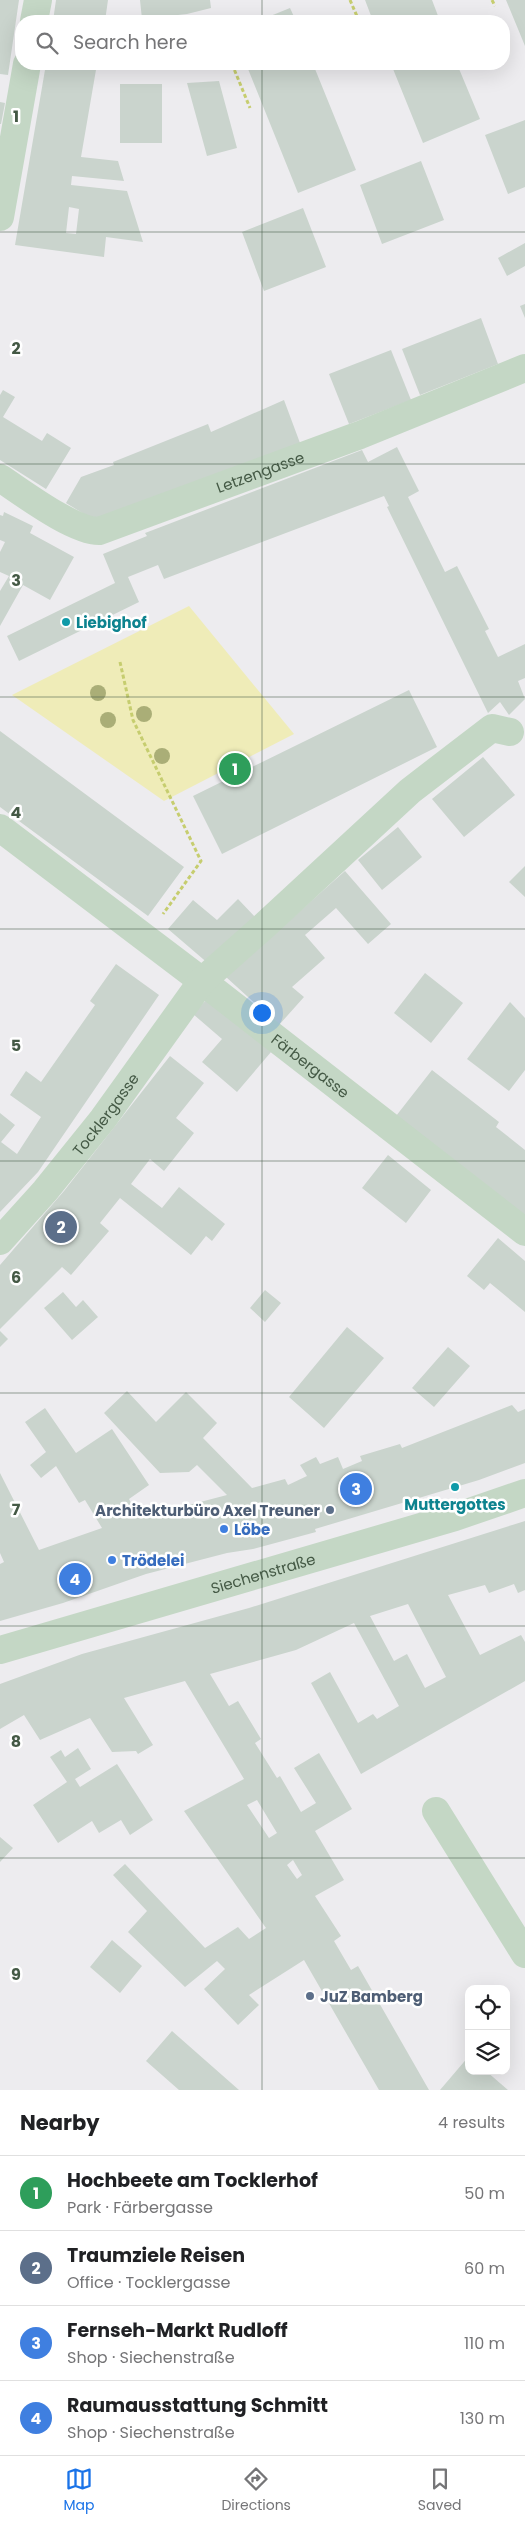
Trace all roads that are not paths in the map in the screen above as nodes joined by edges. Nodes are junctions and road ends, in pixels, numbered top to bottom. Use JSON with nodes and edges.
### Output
{"nodes":[{"id":1,"x":38,"y":0,"type":"edge"},
{"id":2,"x":35,"y":15,"type":"edge"},
{"id":3,"x":26,"y":70,"type":"edge"},
{"id":4,"x":0,"y":217,"type":"edge"},
{"id":5,"x":525,"y":368,"type":"edge"},
{"id":6,"x":0,"y":478,"type":"edge"},
{"id":7,"x":510,"y":732,"type":"dead end"},
{"id":8,"x":0,"y":828,"type":"edge"},
{"id":9,"x":202,"y":980,"type":"junction"},
{"id":10,"x":525,"y":1232,"type":"edge"},
{"id":11,"x":0,"y":1241,"type":"edge"},
{"id":12,"x":525,"y":1493,"type":"edge"},
{"id":13,"x":0,"y":1650,"type":"edge"},
{"id":14,"x":436,"y":1811,"type":"dead end"},
{"id":15,"x":525,"y":1954,"type":"edge"}],
"edges":[{"from":1,"to":2,"type":"street"},
{"from":3,"to":4,"type":"street"},
{"from":5,"to":6,"type":"street","name":"Letzengasse"},
{"from":7,"to":9,"type":"street","name":"Tocklergasse"},
{"from":8,"to":9,"type":"street","name":"Färbergasse"},
{"from":9,"to":10,"type":"street","name":"Färbergasse"},
{"from":9,"to":11,"type":"street","name":"Tocklergasse"},
{"from":12,"to":13,"type":"street","name":"Siechenstraße"},
{"from":14,"to":15,"type":"street"}]}
